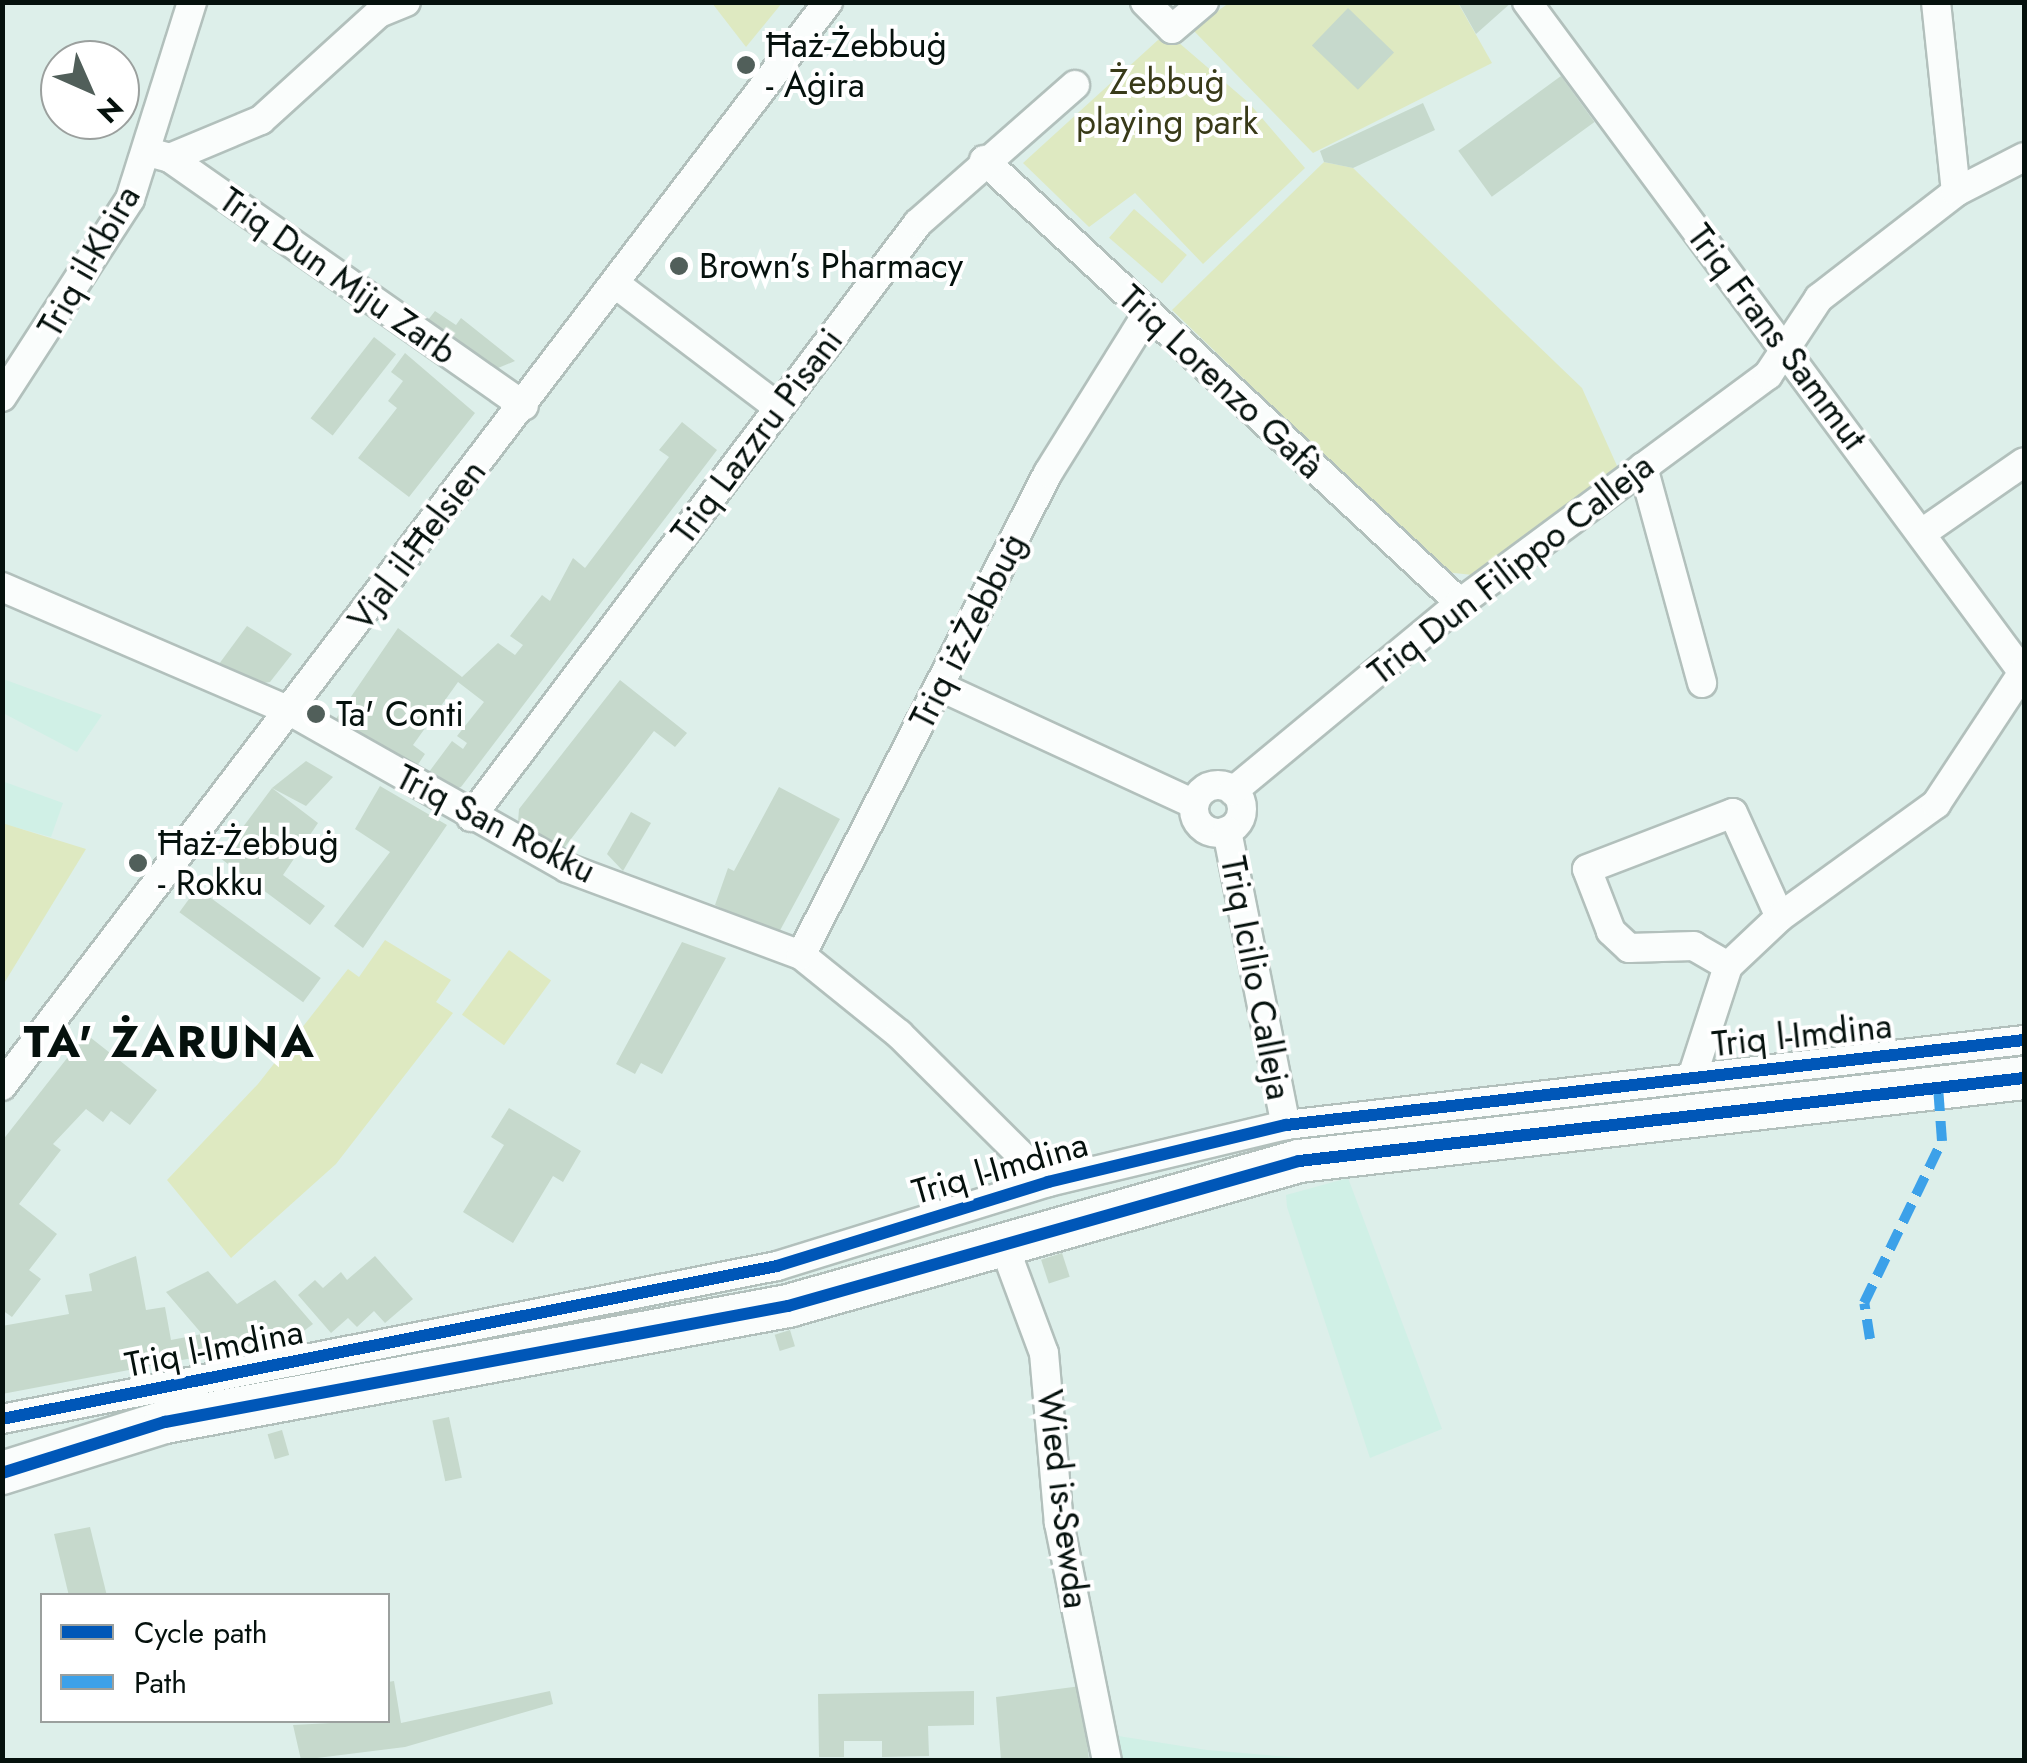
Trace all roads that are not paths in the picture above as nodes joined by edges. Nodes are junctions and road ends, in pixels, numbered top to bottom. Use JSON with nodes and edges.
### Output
{"nodes":[{"id":1,"x":192,"y":2,"type":"edge"},
{"id":2,"x":406,"y":2,"type":"edge"},
{"id":3,"x":828,"y":2,"type":"edge"},
{"id":4,"x":1145,"y":2,"type":"edge"},
{"id":5,"x":1204,"y":2,"type":"edge"},
{"id":6,"x":1527,"y":2,"type":"edge"},
{"id":7,"x":1942,"y":9,"type":"edge"},
{"id":8,"x":1075,"y":85,"type":"dead end"},
{"id":9,"x":159,"y":155,"type":"junction"},
{"id":10,"x":2024,"y":157,"type":"edge"},
{"id":11,"x":984,"y":160,"type":"junction"},
{"id":12,"x":1956,"y":192,"type":"junction"},
{"id":13,"x":617,"y":285,"type":"junction"},
{"id":14,"x":1147,"y":314,"type":"junction"},
{"id":15,"x":1786,"y":347,"type":"junction"},
{"id":16,"x":2,"y":397,"type":"edge"},
{"id":17,"x":524,"y":406,"type":"junction"},
{"id":18,"x":778,"y":407,"type":"junction"},
{"id":19,"x":2024,"y":462,"type":"edge"},
{"id":20,"x":1643,"y":467,"type":"junction"},
{"id":21,"x":1922,"y":533,"type":"junction"},
{"id":22,"x":2,"y":587,"type":"edge"},
{"id":23,"x":1460,"y":603,"type":"junction"},
{"id":24,"x":2024,"y":673,"type":"edge"},
{"id":25,"x":1702,"y":683,"type":"dead end"},
{"id":26,"x":941,"y":687,"type":"junction"},
{"id":27,"x":290,"y":711,"type":"junction"},
{"id":28,"x":1233,"y":790,"type":"junction"},
{"id":29,"x":1194,"y":804,"type":"junction"},
{"id":30,"x":471,"y":817,"type":"junction"},
{"id":31,"x":1227,"y":832,"type":"junction"},
{"id":32,"x":1780,"y":917,"type":"junction"},
{"id":33,"x":801,"y":955,"type":"junction"},
{"id":34,"x":1728,"y":966,"type":"junction"},
{"id":35,"x":2024,"y":1040,"type":"edge"},
{"id":36,"x":1692,"y":1078,"type":"junction"},
{"id":37,"x":2024,"y":1078,"type":"edge"},
{"id":38,"x":2,"y":1086,"type":"edge"},
{"id":39,"x":1286,"y":1125,"type":"junction"},
{"id":40,"x":1048,"y":1182,"type":"junction"},
{"id":41,"x":1003,"y":1242,"type":"junction"},
{"id":42,"x":2,"y":1419,"type":"edge"},
{"id":43,"x":165,"y":1422,"type":"junction"},
{"id":44,"x":2,"y":1449,"type":"edge"},
{"id":45,"x":2,"y":1473,"type":"edge"},
{"id":46,"x":1107,"y":1760,"type":"edge"}],
"edges":[{"from":1,"to":9,"type":"street","name":"Triq il-Kbira"},
{"from":2,"to":9,"type":"street"},
{"from":3,"to":13,"type":"street","name":"Vjal il-Ħelsien"},
{"from":4,"to":5,"type":"street"},
{"from":6,"to":15,"type":"street","name":"Triq Frans Sammut"},
{"from":7,"to":12,"type":"street"},
{"from":8,"to":11,"type":"street","name":"Triq Lazzru Pisani"},
{"from":9,"to":16,"type":"street","name":"Triq il-Kbira"},
{"from":9,"to":17,"type":"street","name":"Triq Dun Miju Zarb"},
{"from":10,"to":12,"type":"street","name":"Triq Dun Filippo Calleja"},
{"from":11,"to":14,"type":"street","name":"Triq Lorenzo Gafà"},
{"from":11,"to":18,"type":"street","name":"Triq Lazzru Pisani"},
{"from":12,"to":15,"type":"street","name":"Triq Dun Filippo Calleja"},
{"from":13,"to":17,"type":"street","name":"Vjal il-Ħelsien"},
{"from":13,"to":18,"type":"street"},
{"from":14,"to":23,"type":"street","name":"Triq Lorenzo Gafà"},
{"from":14,"to":26,"type":"street","name":"Triq iż-Żebbuġ"},
{"from":15,"to":20,"type":"street","name":"Triq Dun Filippo Calleja"},
{"from":15,"to":21,"type":"street","name":"Triq Frans Sammut"},
{"from":17,"to":27,"type":"street","name":"Vjal il-Ħelsien"},
{"from":18,"to":30,"type":"street","name":"Triq Lazzru Pisani"},
{"from":19,"to":21,"type":"street"},
{"from":20,"to":23,"type":"street","name":"Triq Dun Filippo Calleja"},
{"from":20,"to":25,"type":"street"},
{"from":21,"to":24,"type":"street","name":"Triq Frans Sammut"},
{"from":22,"to":27,"type":"street","name":"Triq San Rokku"},
{"from":23,"to":28,"type":"street","name":"Triq Dun Filippo Calleja"},
{"from":24,"to":32,"type":"street"},
{"from":26,"to":29,"type":"street"},
{"from":26,"to":33,"type":"street","name":"Triq iż-Żebbuġ"},
{"from":27,"to":30,"type":"street","name":"Triq San Rokku"},
{"from":27,"to":38,"type":"street","name":"Vjal il-Ħelsien"},
{"from":28,"to":29,"type":"street"},
{"from":28,"to":31,"type":"street"},
{"from":29,"to":31,"type":"street"},
{"from":30,"to":33,"type":"street","name":"Triq San Rokku"},
{"from":31,"to":39,"type":"street","name":"Triq Icilio Calleja"},
{"from":32,"to":34,"type":"street"},
{"from":32,"to":34,"type":"street"},
{"from":33,"to":40,"type":"street","name":"Triq San Rokku"},
{"from":34,"to":36,"type":"street"},
{"from":35,"to":36,"type":"street","name":"Triq l-Imdina"},
{"from":36,"to":39,"type":"street","name":"Triq l-Imdina"},
{"from":37,"to":41,"type":"highway","name":"Triq l-Imdina"},
{"from":39,"to":40,"type":"street","name":"Triq l-Imdina"},
{"from":40,"to":42,"type":"street","name":"Triq l-Imdina"},
{"from":41,"to":43,"type":"highway","name":"Triq l-Imdina"},
{"from":41,"to":46,"type":"street","name":"Wied is-Sewda"},
{"from":43,"to":44,"type":"highway","name":"Triq l-Imdina"},
{"from":43,"to":45,"type":"highway","name":"Triq l-Imdina"}]}
